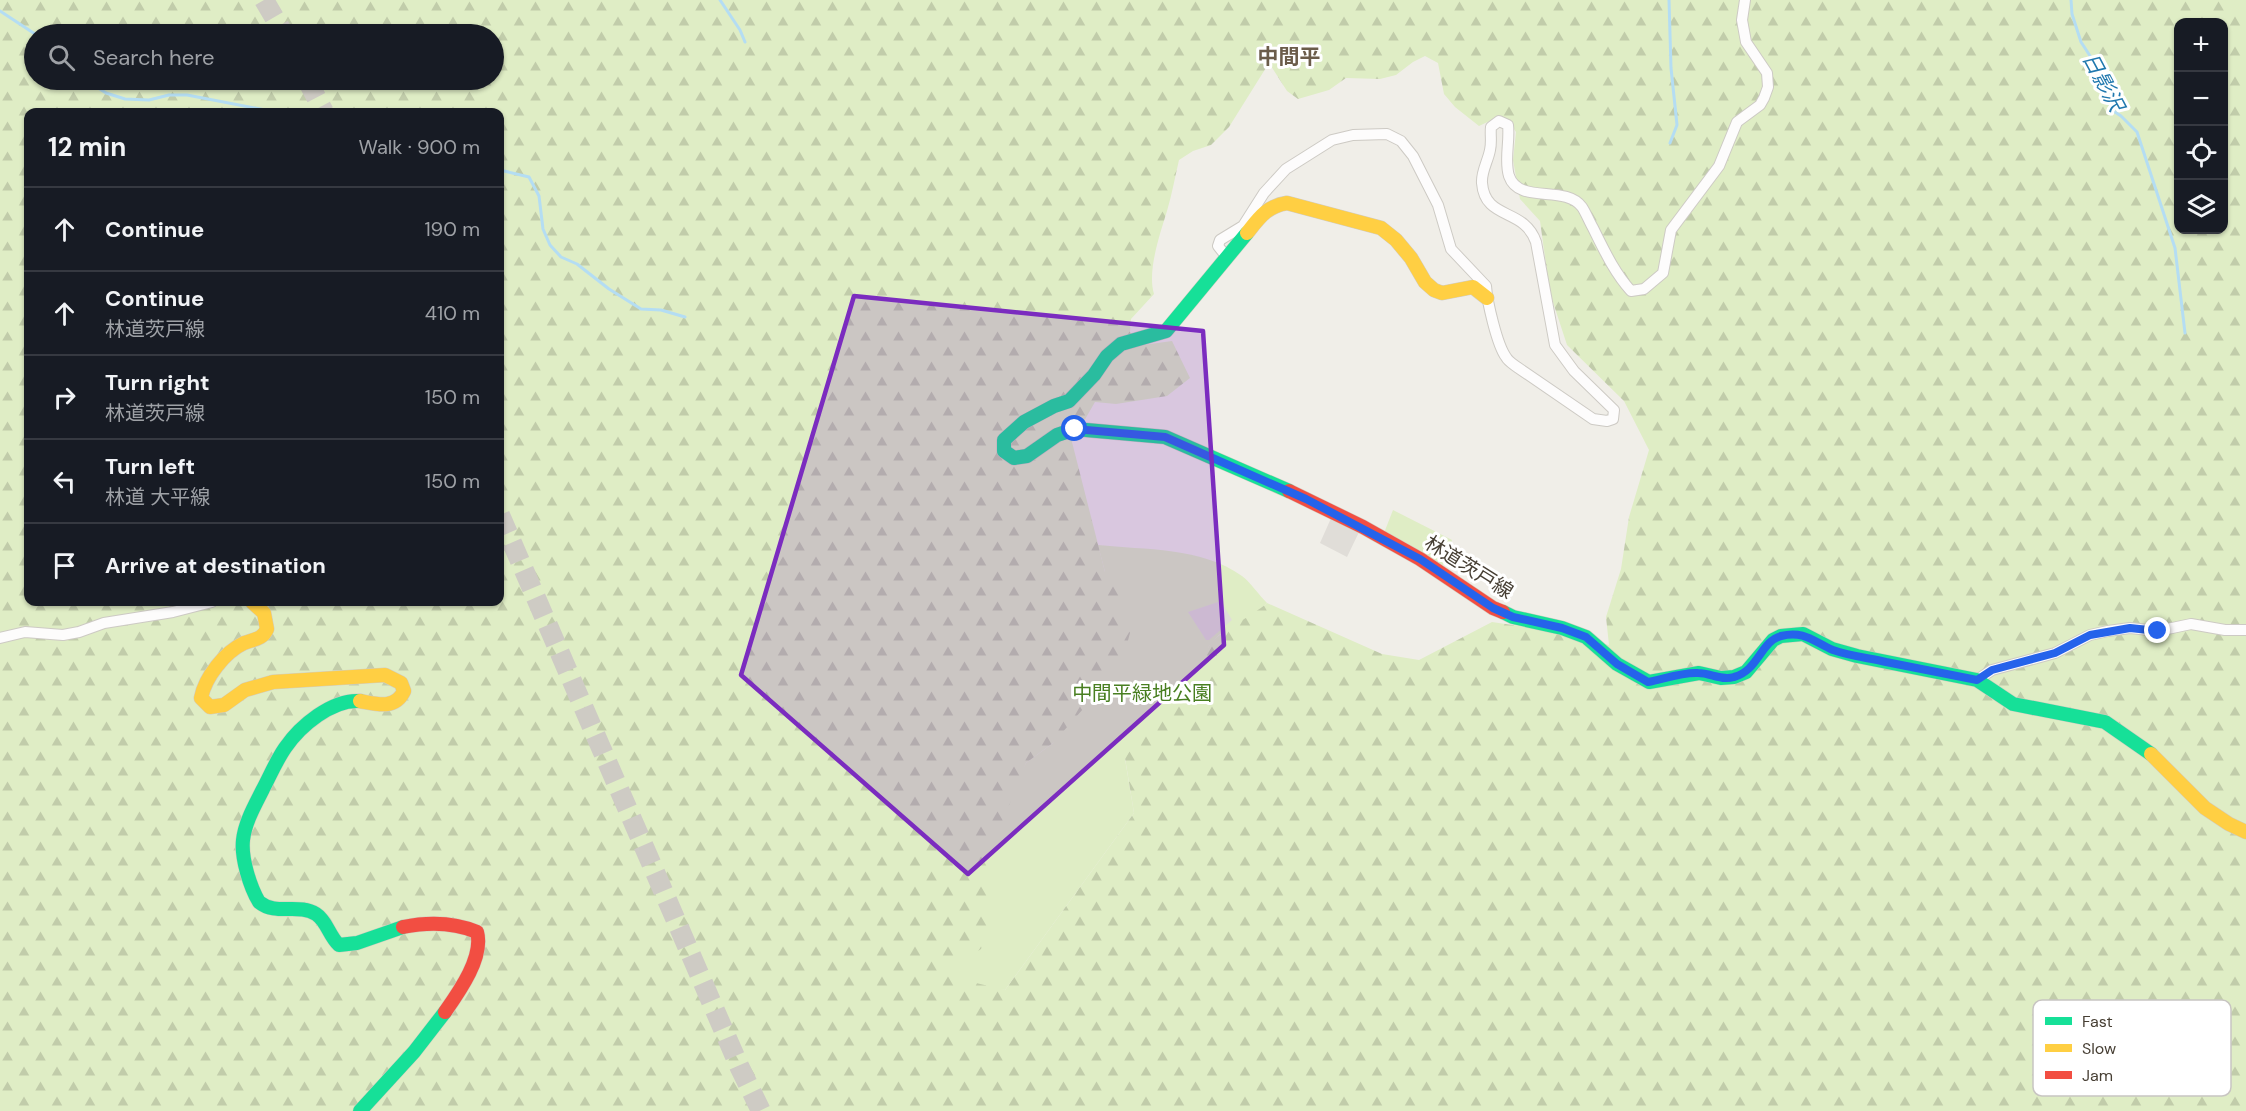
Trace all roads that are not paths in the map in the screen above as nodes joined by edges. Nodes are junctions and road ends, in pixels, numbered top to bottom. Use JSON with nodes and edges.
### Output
{"nodes":[{"id":1,"x":1745,"y":0,"type":"edge"},
{"id":2,"x":1226,"y":256,"type":"junction"},
{"id":3,"x":1486,"y":298,"type":"junction"},
{"id":4,"x":196,"y":606,"type":"edge"},
{"id":5,"x":260,"y":606,"type":"edge"},
{"id":6,"x":2246,"y":630,"type":"edge"},
{"id":7,"x":0,"y":638,"type":"edge"},
{"id":8,"x":1977,"y":680,"type":"junction"},
{"id":9,"x":2246,"y":832,"type":"edge"},
{"id":10,"x":360,"y":1111,"type":"edge"}],
"edges":[{"from":1,"to":3,"type":"street"},
{"from":2,"to":3,"type":"street"},
{"from":2,"to":3,"type":"street"},
{"from":2,"to":8,"type":"street","name":"林道茨戸線"},
{"from":4,"to":7,"type":"street"},
{"from":5,"to":10,"type":"street"},
{"from":6,"to":8,"type":"street"},
{"from":8,"to":9,"type":"street"}]}
